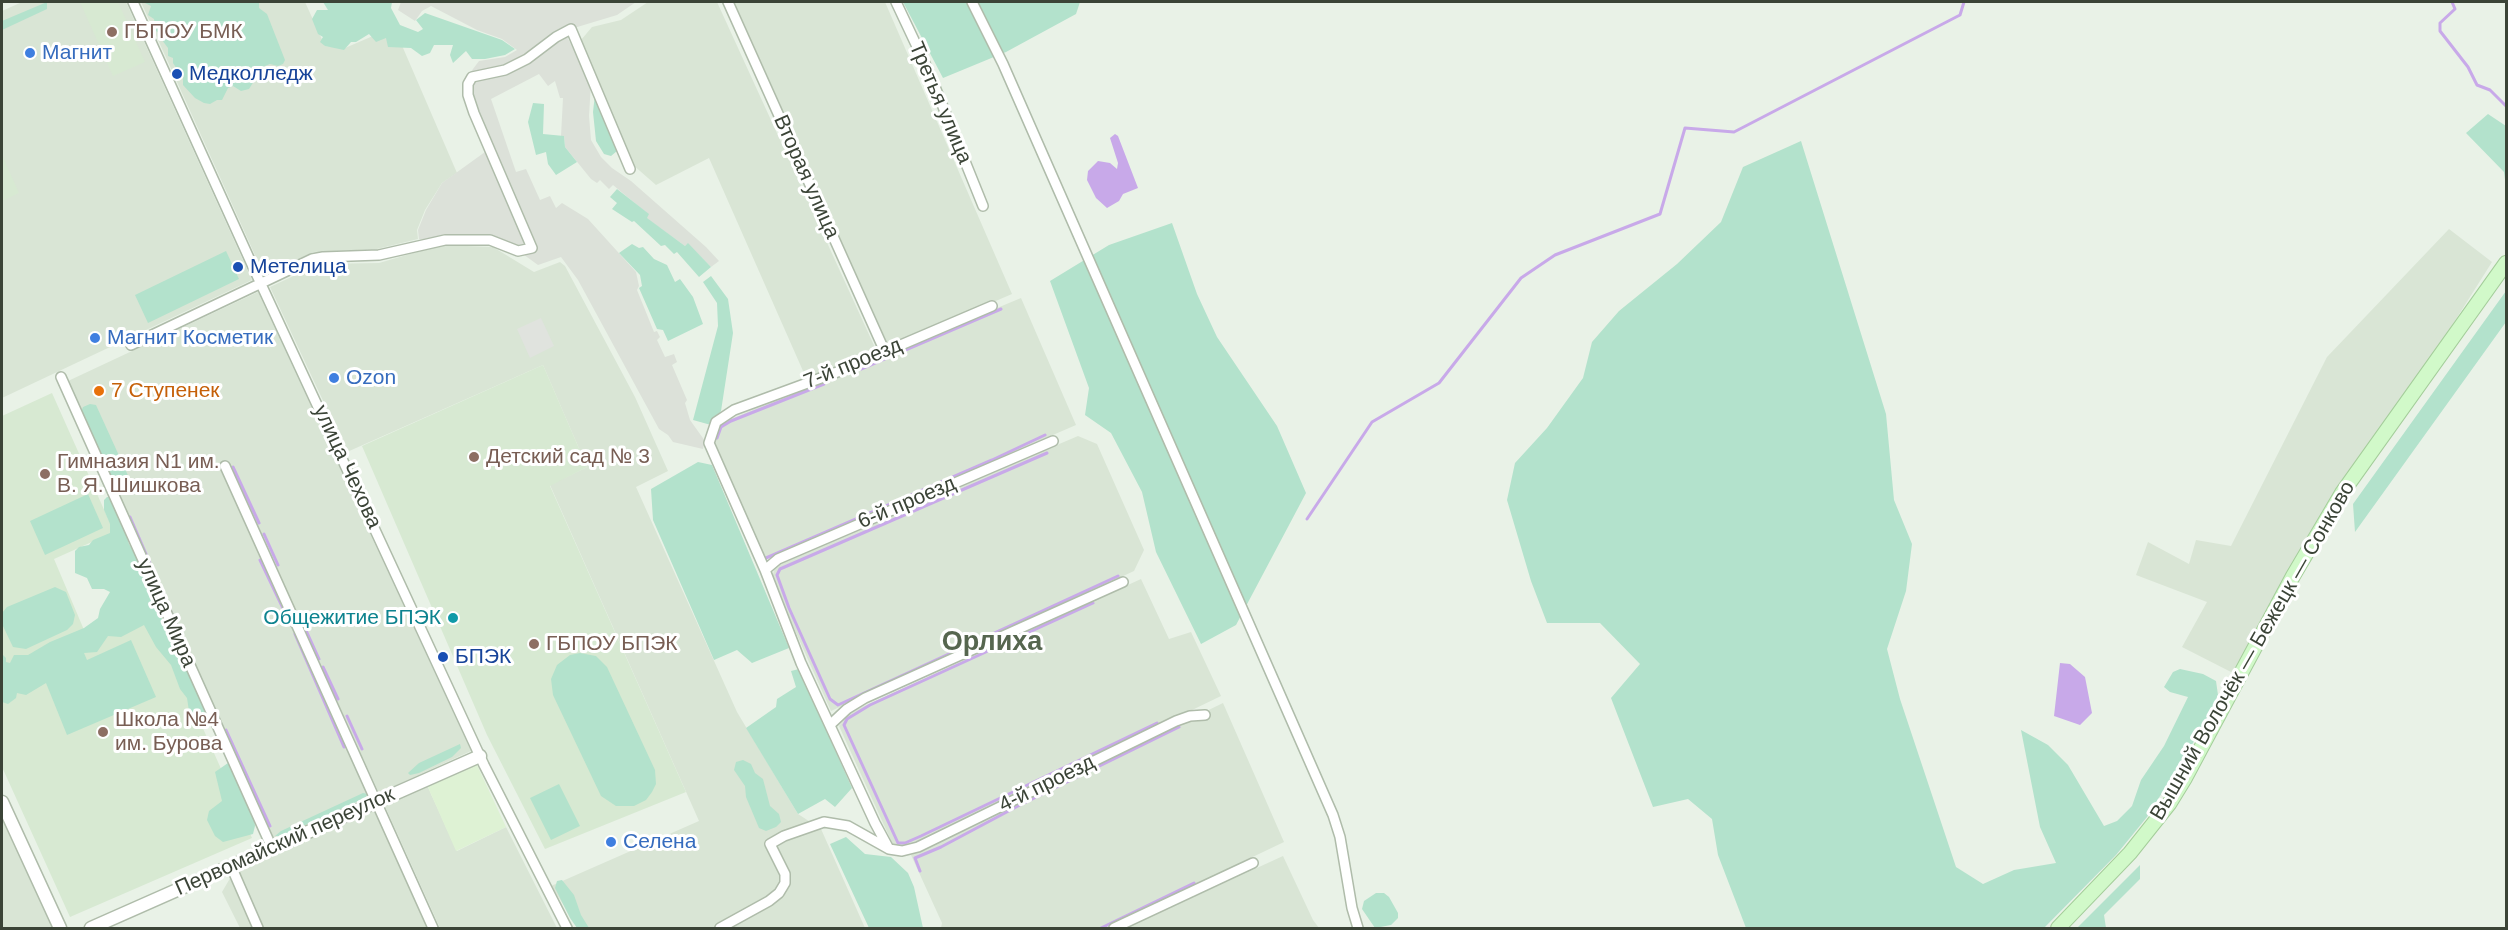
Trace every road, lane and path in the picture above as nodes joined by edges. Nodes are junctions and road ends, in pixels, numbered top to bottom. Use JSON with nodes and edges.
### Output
{"nodes":[{"id":1,"x":133,"y":2,"type":"edge"},
{"id":2,"x":728,"y":2,"type":"edge"},
{"id":3,"x":896,"y":2,"type":"edge"},
{"id":4,"x":972,"y":2,"type":"edge"},
{"id":5,"x":630,"y":169,"type":"dead end"},
{"id":6,"x":983,"y":206,"type":"dead end"},
{"id":7,"x":2506,"y":263,"type":"edge"},
{"id":8,"x":261,"y":283,"type":"junction"},
{"id":9,"x":992,"y":306,"type":"dead end"},
{"id":10,"x":131,"y":345,"type":"dead end"},
{"id":11,"x":885,"y":352,"type":"junction"},
{"id":12,"x":61,"y":377,"type":"dead end"},
{"id":13,"x":1053,"y":441,"type":"dead end"},
{"id":14,"x":225,"y":466,"type":"dead end"},
{"id":15,"x":765,"y":570,"type":"junction"},
{"id":16,"x":1123,"y":582,"type":"dead end"},
{"id":17,"x":1205,"y":715,"type":"dead end"},
{"id":18,"x":831,"y":724,"type":"junction"},
{"id":19,"x":480,"y":756,"type":"junction"},
{"id":20,"x":2,"y":802,"type":"edge"},
{"id":21,"x":376,"y":802,"type":"junction"},
{"id":22,"x":272,"y":848,"type":"junction"},
{"id":23,"x":889,"y":849,"type":"junction"},
{"id":24,"x":1253,"y":863,"type":"dead end"},
{"id":25,"x":231,"y":866,"type":"junction"},
{"id":26,"x":60,"y":928,"type":"edge"},
{"id":27,"x":91,"y":928,"type":"edge"},
{"id":28,"x":258,"y":928,"type":"edge"},
{"id":29,"x":433,"y":928,"type":"edge"},
{"id":30,"x":567,"y":928,"type":"edge"},
{"id":31,"x":720,"y":928,"type":"edge"},
{"id":32,"x":1114,"y":928,"type":"edge"},
{"id":33,"x":1358,"y":928,"type":"edge"},
{"id":34,"x":2058,"y":928,"type":"edge"}],
"edges":[{"from":1,"to":8,"type":"street","name":"улица Чехова"},
{"from":2,"to":11,"type":"street","name":"Вторая улица"},
{"from":3,"to":6,"type":"street","name":"Третья улица"},
{"from":4,"to":33,"type":"street"},
{"from":5,"to":8,"type":"street"},
{"from":7,"to":34,"type":"main road","name":"Вышний Волочёк — Бежецк — Сонково"},
{"from":8,"to":10,"type":"street"},
{"from":8,"to":19,"type":"street","name":"улица Чехова"},
{"from":9,"to":11,"type":"street","name":"7-й проезд"},
{"from":11,"to":15,"type":"street","name":"7-й проезд"},
{"from":12,"to":22,"type":"street","name":"улица Мира"},
{"from":13,"to":15,"type":"street","name":"6-й проезд"},
{"from":14,"to":21,"type":"street"},
{"from":15,"to":18,"type":"street"},
{"from":16,"to":18,"type":"street"},
{"from":17,"to":23,"type":"street","name":"4-й проезд"},
{"from":18,"to":23,"type":"street"},
{"from":19,"to":21,"type":"street","name":"Первомайский переулок"},
{"from":19,"to":30,"type":"street","name":"улица Чехова"},
{"from":20,"to":26,"type":"street"},
{"from":21,"to":22,"type":"street","name":"Первомайский переулок"},
{"from":21,"to":29,"type":"street"},
{"from":22,"to":25,"type":"street","name":"Первомайский переулок"},
{"from":23,"to":31,"type":"street"},
{"from":24,"to":32,"type":"street"},
{"from":25,"to":27,"type":"street","name":"Первомайский переулок"},
{"from":25,"to":28,"type":"street"}]}
